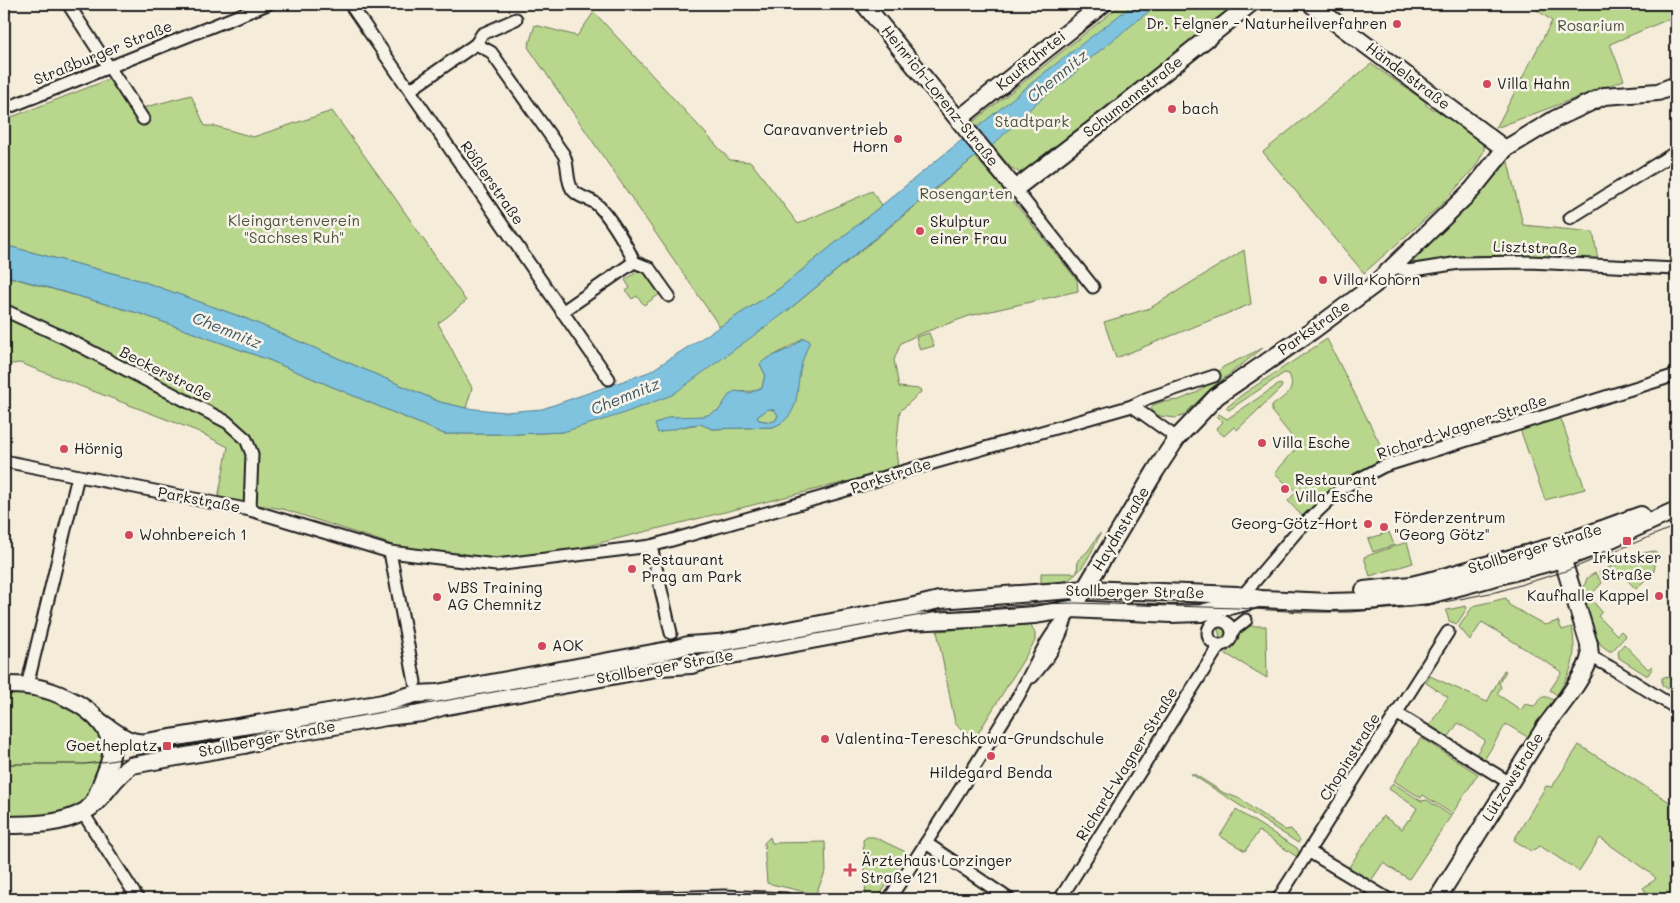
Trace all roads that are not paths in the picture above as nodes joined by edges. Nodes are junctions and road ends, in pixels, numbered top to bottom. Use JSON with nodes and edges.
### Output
{"nodes":[{"id":1,"x":68,"y":4,"type":"edge"},
{"id":2,"x":268,"y":4,"type":"edge"},
{"id":3,"x":350,"y":4,"type":"edge"},
{"id":4,"x":864,"y":4,"type":"edge"},
{"id":5,"x":1103,"y":4,"type":"edge"},
{"id":6,"x":1250,"y":4,"type":"edge"},
{"id":7,"x":1311,"y":4,"type":"edge"},
{"id":8,"x":516,"y":19,"type":"dead end"},
{"id":9,"x":476,"y":44,"type":"junction"},
{"id":10,"x":110,"y":67,"type":"junction"},
{"id":11,"x":1676,"y":85,"type":"edge"},
{"id":12,"x":410,"y":90,"type":"junction"},
{"id":13,"x":4,"y":109,"type":"edge"},
{"id":14,"x":143,"y":119,"type":"dead end"},
{"id":15,"x":959,"y":119,"type":"junction"},
{"id":16,"x":1505,"y":149,"type":"junction"},
{"id":17,"x":1676,"y":152,"type":"edge"},
{"id":18,"x":1015,"y":189,"type":"junction"},
{"id":19,"x":1570,"y":218,"type":"dead end"},
{"id":20,"x":634,"y":262,"type":"junction"},
{"id":21,"x":1394,"y":266,"type":"junction"},
{"id":22,"x":1676,"y":269,"type":"edge"},
{"id":23,"x":1093,"y":286,"type":"dead end"},
{"id":24,"x":669,"y":296,"type":"dead end"},
{"id":25,"x":4,"y":310,"type":"edge"},
{"id":26,"x":562,"y":312,"type":"junction"},
{"id":27,"x":1676,"y":375,"type":"edge"},
{"id":28,"x":1214,"y":376,"type":"dead end"},
{"id":29,"x":609,"y":379,"type":"dead end"},
{"id":30,"x":1132,"y":406,"type":"junction"},
{"id":31,"x":1177,"y":438,"type":"junction"},
{"id":32,"x":4,"y":461,"type":"edge"},
{"id":33,"x":78,"y":476,"type":"junction"},
{"id":34,"x":1676,"y":503,"type":"edge"},
{"id":35,"x":250,"y":510,"type":"junction"},
{"id":36,"x":1676,"y":510,"type":"edge"},
{"id":37,"x":651,"y":546,"type":"junction"},
{"id":38,"x":390,"y":552,"type":"junction"},
{"id":39,"x":1560,"y":552,"type":"junction"},
{"id":40,"x":1086,"y":589,"type":"junction"},
{"id":41,"x":1242,"y":595,"type":"junction"},
{"id":42,"x":1261,"y":599,"type":"junction"},
{"id":43,"x":1069,"y":614,"type":"junction"},
{"id":44,"x":1246,"y":620,"type":"dead end"},
{"id":45,"x":1232,"y":631,"type":"junction"},
{"id":46,"x":1448,"y":632,"type":"dead end"},
{"id":47,"x":672,"y":633,"type":"dead end"},
{"id":48,"x":1219,"y":646,"type":"junction"},
{"id":49,"x":1590,"y":656,"type":"junction"},
{"id":50,"x":416,"y":682,"type":"dead end"},
{"id":51,"x":4,"y":685,"type":"edge"},
{"id":52,"x":27,"y":686,"type":"junction"},
{"id":53,"x":1676,"y":708,"type":"edge"},
{"id":54,"x":1396,"y":713,"type":"junction"},
{"id":55,"x":99,"y":721,"type":"junction"},
{"id":56,"x":1510,"y":783,"type":"junction"},
{"id":57,"x":86,"y":810,"type":"junction"},
{"id":58,"x":4,"y":825,"type":"edge"},
{"id":59,"x":926,"y":843,"type":"junction"},
{"id":60,"x":1308,"y":851,"type":"junction"},
{"id":61,"x":138,"y":899,"type":"edge"},
{"id":62,"x":623,"y":899,"type":"edge"},
{"id":63,"x":786,"y":899,"type":"edge"},
{"id":64,"x":889,"y":899,"type":"edge"},
{"id":65,"x":1009,"y":899,"type":"edge"},
{"id":66,"x":1060,"y":899,"type":"edge"},
{"id":67,"x":1278,"y":899,"type":"edge"},
{"id":68,"x":1388,"y":899,"type":"edge"},
{"id":69,"x":1437,"y":899,"type":"edge"}],
"edges":[{"from":1,"to":10,"type":"street"},
{"from":2,"to":10,"type":"street","name":"Straßburger Straße"},
{"from":3,"to":12,"type":"street","name":"Rößlerstraße"},
{"from":4,"to":15,"type":"main road","name":"Heinrich-Lorenz-Straße"},
{"from":5,"to":15,"type":"main road","name":"Kauffahrtei"},
{"from":6,"to":18,"type":"main road","name":"Schumannstraße"},
{"from":7,"to":16,"type":"main road","name":"Händelstraße"},
{"from":8,"to":9,"type":"street"},
{"from":9,"to":12,"type":"street"},
{"from":9,"to":20,"type":"street"},
{"from":10,"to":13,"type":"street","name":"Straßburger Straße"},
{"from":10,"to":14,"type":"street"},
{"from":11,"to":16,"type":"main road"},
{"from":12,"to":26,"type":"street","name":"Rößlerstraße"},
{"from":15,"to":18,"type":"main road","name":"Heinrich-Lorenz-Straße"},
{"from":16,"to":21,"type":"main road","name":"Parkstraße"},
{"from":17,"to":19,"type":"street"},
{"from":18,"to":23,"type":"street"},
{"from":20,"to":24,"type":"street"},
{"from":20,"to":26,"type":"street"},
{"from":21,"to":22,"type":"street","name":"Lisztstraße"},
{"from":21,"to":31,"type":"main road","name":"Parkstraße"},
{"from":25,"to":35,"type":"street","name":"Beckerstraße"},
{"from":26,"to":29,"type":"street","name":"Rößlerstraße"},
{"from":27,"to":41,"type":"street","name":"Richard-Wagner-Straße"},
{"from":28,"to":30,"type":"street","name":"Parkstraße"},
{"from":30,"to":31,"type":"street"},
{"from":30,"to":37,"type":"street","name":"Parkstraße"},
{"from":31,"to":40,"type":"main road","name":"Haydnstraße"},
{"from":32,"to":33,"type":"street","name":"Parkstraße"},
{"from":33,"to":35,"type":"street","name":"Parkstraße"},
{"from":33,"to":52,"type":"street"},
{"from":34,"to":39,"type":"main road","name":"Stollberger Straße"},
{"from":35,"to":38,"type":"street","name":"Parkstraße"},
{"from":36,"to":39,"type":"main road","name":"Stollberger Straße"},
{"from":37,"to":38,"type":"street","name":"Parkstraße"},
{"from":37,"to":47,"type":"street"},
{"from":38,"to":50,"type":"street"},
{"from":39,"to":42,"type":"main road","name":"Stollberger Straße"},
{"from":39,"to":49,"type":"main road"},
{"from":40,"to":41,"type":"main road","name":"Stollberger Straße"},
{"from":40,"to":43,"type":"main road","name":"Haydnstraße"},
{"from":40,"to":55,"type":"main road","name":"Stollberger Straße"},
{"from":41,"to":42,"type":"main road","name":"Stollberger Straße"},
{"from":42,"to":43,"type":"main road","name":"Stollberger Straße"},
{"from":43,"to":57,"type":"main road","name":"Stollberger Straße"},
{"from":43,"to":59,"type":"street","name":"Haydnstraße"},
{"from":44,"to":45,"type":"street","name":"Richard-Wagner-Straße"},
{"from":45,"to":48,"type":"street","name":"Richard-Wagner-Straße"},
{"from":45,"to":48,"type":"street"},
{"from":46,"to":54,"type":"street","name":"Chopinstraße"},
{"from":48,"to":66,"type":"street","name":"Richard-Wagner-Straße"},
{"from":49,"to":53,"type":"street"},
{"from":49,"to":56,"type":"main road","name":"Lützowstraße"},
{"from":51,"to":52,"type":"main road"},
{"from":52,"to":55,"type":"main road"},
{"from":54,"to":56,"type":"street"},
{"from":54,"to":60,"type":"street","name":"Chopinstraße"},
{"from":55,"to":57,"type":"main road"},
{"from":56,"to":69,"type":"main road","name":"Lützowstraße"},
{"from":57,"to":58,"type":"main road"},
{"from":57,"to":61,"type":"street"},
{"from":59,"to":64,"type":"street","name":"Haydnstraße"},
{"from":59,"to":65,"type":"street"},
{"from":60,"to":67,"type":"street","name":"Chopinstraße"},
{"from":60,"to":68,"type":"street"},
{"from":62,"to":63,"type":"street"}]}
